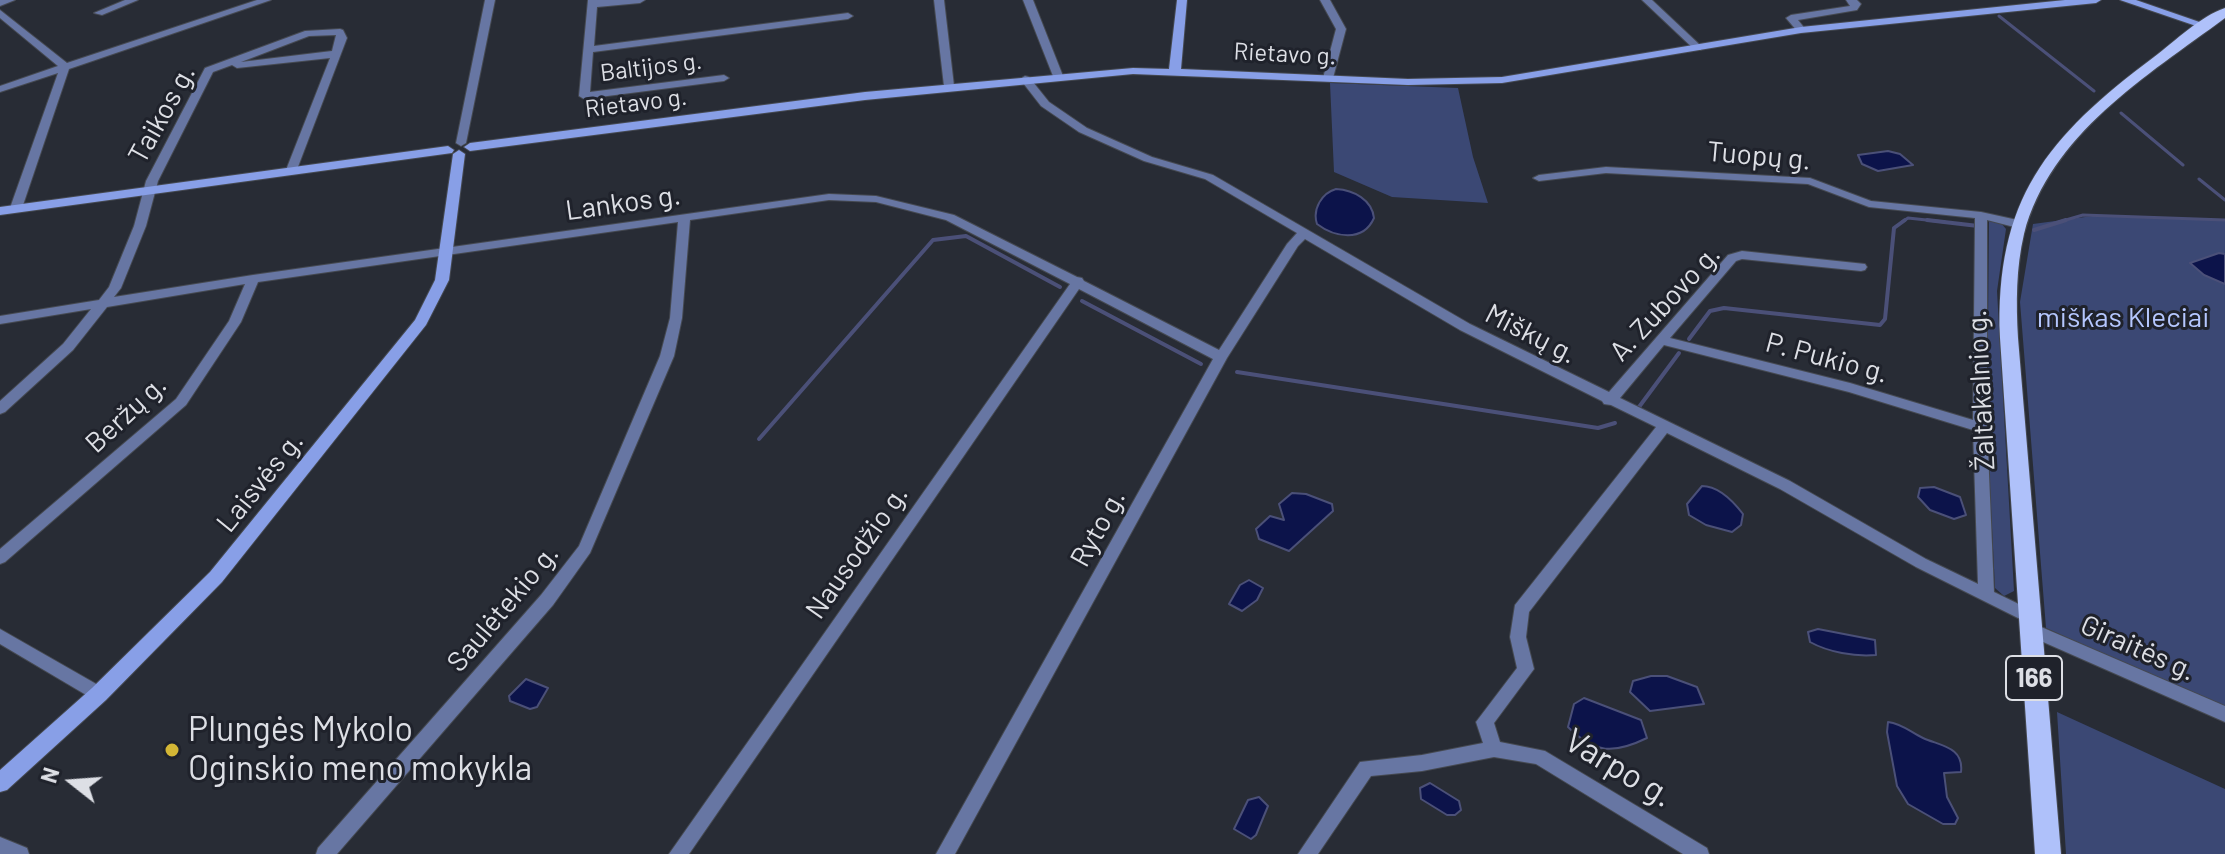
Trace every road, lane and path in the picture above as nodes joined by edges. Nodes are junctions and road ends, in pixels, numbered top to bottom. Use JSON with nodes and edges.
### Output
{"nodes":[{"id":1,"x":10,"y":0,"type":"edge"},
{"id":2,"x":133,"y":0,"type":"edge"},
{"id":3,"x":266,"y":0,"type":"edge"},
{"id":4,"x":490,"y":0,"type":"edge"},
{"id":5,"x":640,"y":0,"type":"edge"},
{"id":6,"x":846,"y":0,"type":"edge"},
{"id":7,"x":939,"y":0,"type":"edge"},
{"id":8,"x":1028,"y":0,"type":"edge"},
{"id":9,"x":1182,"y":0,"type":"edge"},
{"id":10,"x":1325,"y":0,"type":"edge"},
{"id":11,"x":1647,"y":0,"type":"edge"},
{"id":12,"x":1851,"y":0,"type":"edge"},
{"id":13,"x":2096,"y":0,"type":"edge"},
{"id":14,"x":2125,"y":0,"type":"edge"},
{"id":15,"x":0,"y":3,"type":"edge"},
{"id":16,"x":592,"y":3,"type":"edge"},
{"id":17,"x":2225,"y":12,"type":"edge"},
{"id":18,"x":0,"y":13,"type":"edge"},
{"id":19,"x":99,"y":13,"type":"dead end"},
{"id":20,"x":2206,"y":26,"type":"junction"},
{"id":21,"x":1801,"y":30,"type":"junction"},
{"id":22,"x":1698,"y":48,"type":"junction"},
{"id":23,"x":589,"y":50,"type":"junction"},
{"id":24,"x":336,"y":54,"type":"junction"},
{"id":25,"x":220,"y":66,"type":"junction"},
{"id":26,"x":65,"y":67,"type":"junction"},
{"id":27,"x":1175,"y":71,"type":"junction"},
{"id":28,"x":1058,"y":76,"type":"junction"},
{"id":29,"x":724,"y":78,"type":"dead end"},
{"id":30,"x":1328,"y":78,"type":"junction"},
{"id":31,"x":1025,"y":79,"type":"junction"},
{"id":32,"x":949,"y":86,"type":"junction"},
{"id":33,"x":0,"y":89,"type":"edge"},
{"id":34,"x":460,"y":148,"type":"junction"},
{"id":35,"x":292,"y":170,"type":"junction"},
{"id":36,"x":1539,"y":178,"type":"dead end"},
{"id":37,"x":149,"y":188,"type":"junction"},
{"id":38,"x":16,"y":208,"type":"junction"},
{"id":39,"x":0,"y":211,"type":"edge"},
{"id":40,"x":1981,"y":215,"type":"junction"},
{"id":41,"x":684,"y":219,"type":"junction"},
{"id":42,"x":2018,"y":224,"type":"junction"},
{"id":43,"x":1305,"y":232,"type":"junction"},
{"id":44,"x":448,"y":251,"type":"junction"},
{"id":45,"x":1861,"y":267,"type":"dead end"},
{"id":46,"x":253,"y":279,"type":"junction"},
{"id":47,"x":1078,"y":281,"type":"junction"},
{"id":48,"x":105,"y":304,"type":"junction"},
{"id":49,"x":0,"y":320,"type":"edge"},
{"id":50,"x":1661,"y":340,"type":"junction"},
{"id":51,"x":1221,"y":357,"type":"junction"},
{"id":52,"x":1609,"y":401,"type":"junction"},
{"id":53,"x":0,"y":409,"type":"edge"},
{"id":54,"x":1980,"y":427,"type":"junction"},
{"id":55,"x":1663,"y":428,"type":"junction"},
{"id":56,"x":0,"y":558,"type":"edge"},
{"id":57,"x":1986,"y":597,"type":"junction"},
{"id":58,"x":2030,"y":623,"type":"junction"},
{"id":59,"x":0,"y":636,"type":"edge"},
{"id":60,"x":99,"y":694,"type":"junction"},
{"id":61,"x":2225,"y":714,"type":"edge"},
{"id":62,"x":1494,"y":749,"type":"junction"},
{"id":63,"x":0,"y":783,"type":"edge"},
{"id":64,"x":0,"y":846,"type":"edge"},
{"id":65,"x":20,"y":854,"type":"edge"},
{"id":66,"x":325,"y":854,"type":"edge"},
{"id":67,"x":678,"y":854,"type":"edge"},
{"id":68,"x":945,"y":854,"type":"edge"},
{"id":69,"x":1307,"y":854,"type":"edge"},
{"id":70,"x":1700,"y":854,"type":"edge"},
{"id":71,"x":2048,"y":854,"type":"edge"}],
"edges":[{"from":1,"to":15,"type":"street"},
{"from":2,"to":19,"type":"street"},
{"from":3,"to":26,"type":"street"},
{"from":4,"to":34,"type":"street","name":"Laisvės g."},
{"from":5,"to":16,"type":"street"},
{"from":6,"to":23,"type":"street"},
{"from":7,"to":32,"type":"street"},
{"from":8,"to":28,"type":"street"},
{"from":9,"to":27,"type":"main road"},
{"from":10,"to":30,"type":"street"},
{"from":11,"to":22,"type":"street"},
{"from":12,"to":21,"type":"street"},
{"from":13,"to":21,"type":"main road","name":"Rietavo g."},
{"from":14,"to":20,"type":"main road"},
{"from":16,"to":23,"type":"street"},
{"from":17,"to":20,"type":"main road","name":"Žaltakalnio g.","number":"166"},
{"from":18,"to":26,"type":"street"},
{"from":20,"to":42,"type":"main road","name":"Žaltakalnio g.","number":"166"},
{"from":21,"to":22,"type":"main road","name":"Rietavo g."},
{"from":22,"to":30,"type":"main road","name":"Rietavo g."},
{"from":23,"to":29,"type":"street","name":"Baltijos g."},
{"from":24,"to":25,"type":"street"},
{"from":24,"to":25,"type":"street","name":"Taikos g."},
{"from":24,"to":35,"type":"street"},
{"from":25,"to":37,"type":"street","name":"Taikos g."},
{"from":26,"to":33,"type":"street"},
{"from":26,"to":38,"type":"street"},
{"from":27,"to":28,"type":"main road","name":"Rietavo g."},
{"from":27,"to":30,"type":"main road","name":"Rietavo g."},
{"from":28,"to":31,"type":"main road","name":"Rietavo g."},
{"from":31,"to":32,"type":"main road","name":"Rietavo g."},
{"from":31,"to":43,"type":"street","name":"Miškų g."},
{"from":32,"to":34,"type":"main road","name":"Rietavo g."},
{"from":34,"to":35,"type":"main road","name":"Rietavo g."},
{"from":34,"to":44,"type":"main road","name":"Laisvės g."},
{"from":35,"to":37,"type":"main road","name":"Rietavo g."},
{"from":36,"to":40,"type":"street","name":"Tuopų g."},
{"from":37,"to":38,"type":"main road","name":"Rietavo g."},
{"from":37,"to":48,"type":"street","name":"Taikos g."},
{"from":38,"to":39,"type":"main road","name":"Rietavo g."},
{"from":40,"to":42,"type":"street","name":"Tuopų g."},
{"from":40,"to":54,"type":"street"},
{"from":41,"to":44,"type":"street","name":"Lankos g."},
{"from":41,"to":47,"type":"street","name":"Lankos g."},
{"from":41,"to":66,"type":"street","name":"Saulėtekio g."},
{"from":42,"to":58,"type":"main road","name":"Žaltakalnio g.","number":"166"},
{"from":43,"to":51,"type":"street","name":"Ryto g."},
{"from":43,"to":52,"type":"street","name":"Miškų g."},
{"from":44,"to":46,"type":"street","name":"Lankos g."},
{"from":44,"to":60,"type":"main road","name":"Laisvės g."},
{"from":45,"to":50,"type":"street","name":"A. Zubovo g."},
{"from":46,"to":48,"type":"street","name":"Lankos g."},
{"from":46,"to":56,"type":"street","name":"Beržų g."},
{"from":47,"to":51,"type":"street","name":"Lankos g."},
{"from":47,"to":67,"type":"street","name":"Nausodžio g."},
{"from":48,"to":49,"type":"street","name":"Lankos g."},
{"from":48,"to":53,"type":"street","name":"Taikos g."},
{"from":50,"to":52,"type":"street","name":"A. Zubovo g."},
{"from":50,"to":54,"type":"street","name":"P. Pukio g."},
{"from":51,"to":68,"type":"street","name":"Ryto g."},
{"from":52,"to":55,"type":"street","name":"Miškų g."},
{"from":54,"to":57,"type":"street"},
{"from":55,"to":57,"type":"street","name":"Miškų g."},
{"from":55,"to":62,"type":"street"},
{"from":57,"to":58,"type":"street","name":"Miškų g."},
{"from":58,"to":61,"type":"street","name":"Giraitės g."},
{"from":58,"to":71,"type":"main road","name":"Žaltakalnio g.","number":"166"},
{"from":59,"to":60,"type":"street"},
{"from":60,"to":63,"type":"main road","name":"Laisvės g."},
{"from":62,"to":69,"type":"street","name":"Varpo g."},
{"from":62,"to":70,"type":"street","name":"Varpo g."},
{"from":64,"to":65,"type":"street"}]}
